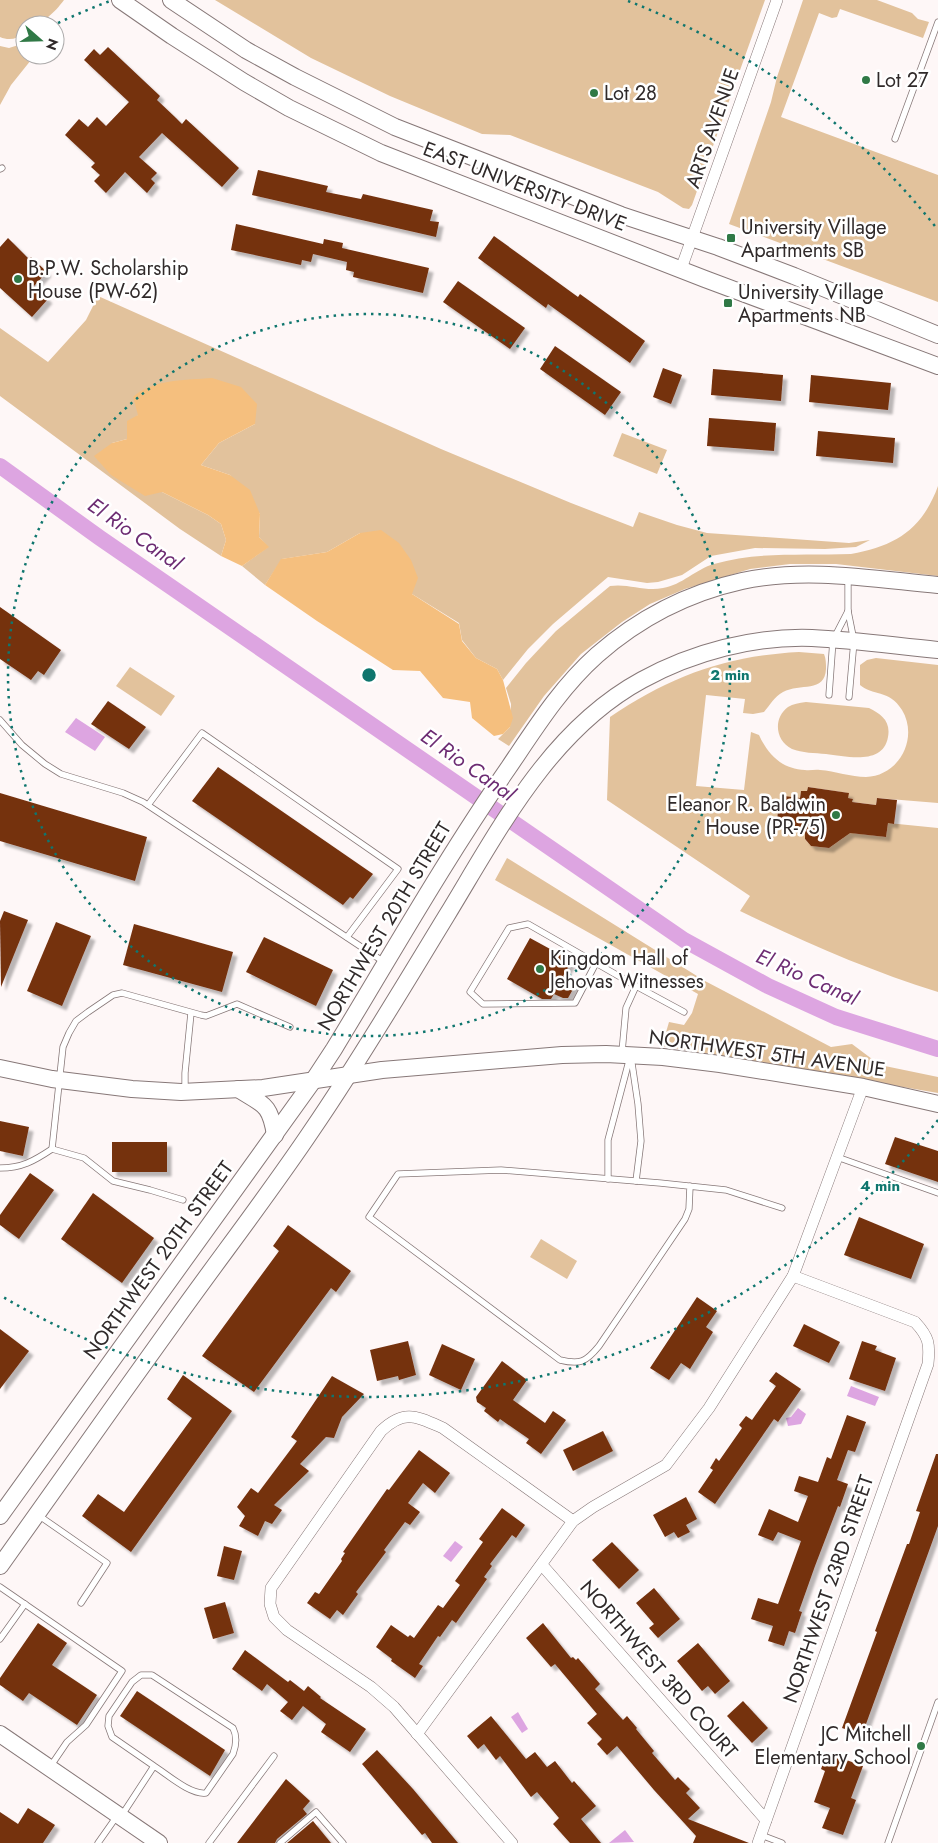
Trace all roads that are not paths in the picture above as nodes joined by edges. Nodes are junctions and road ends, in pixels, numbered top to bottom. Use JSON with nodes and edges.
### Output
{"nodes":[{"id":1,"x":120,"y":0,"type":"edge"},
{"id":2,"x":171,"y":0,"type":"edge"},
{"id":3,"x":777,"y":0,"type":"edge"},
{"id":4,"x":938,"y":22,"type":"edge"},
{"id":5,"x":895,"y":139,"type":"dead end"},
{"id":6,"x":693,"y":238,"type":"junction"},
{"id":7,"x":682,"y":269,"type":"junction"},
{"id":8,"x":938,"y":335,"type":"edge"},
{"id":9,"x":938,"y":366,"type":"edge"},
{"id":10,"x":848,"y":576,"type":"junction"},
{"id":11,"x":938,"y":585,"type":"edge"},
{"id":12,"x":848,"y":611,"type":"junction"},
{"id":13,"x":833,"y":640,"type":"junction"},
{"id":14,"x":854,"y":641,"type":"junction"},
{"id":15,"x":938,"y":650,"type":"edge"},
{"id":16,"x":829,"y":695,"type":"dead end"},
{"id":17,"x":849,"y":697,"type":"dead end"},
{"id":18,"x":0,"y":720,"type":"edge"},
{"id":19,"x":148,"y":806,"type":"junction"},
{"id":20,"x":448,"y":862,"type":"junction"},
{"id":21,"x":471,"y":876,"type":"junction"},
{"id":22,"x":348,"y":937,"type":"junction"},
{"id":23,"x":386,"y":963,"type":"junction"},
{"id":24,"x":596,"y":963,"type":"junction"},
{"id":25,"x":636,"y":986,"type":"junction"},
{"id":26,"x":684,"y":1012,"type":"dead end"},
{"id":27,"x":191,"y":1013,"type":"junction"},
{"id":28,"x":290,"y":1027,"type":"dead end"},
{"id":29,"x":626,"y":1055,"type":"junction"},
{"id":30,"x":0,"y":1068,"type":"edge"},
{"id":31,"x":349,"y":1074,"type":"junction"},
{"id":32,"x":60,"y":1080,"type":"junction"},
{"id":33,"x":313,"y":1080,"type":"junction"},
{"id":34,"x":863,"y":1087,"type":"junction"},
{"id":35,"x":238,"y":1089,"type":"junction"},
{"id":36,"x":186,"y":1091,"type":"junction"},
{"id":37,"x":938,"y":1104,"type":"edge"},
{"id":38,"x":275,"y":1135,"type":"junction"},
{"id":39,"x":52,"y":1149,"type":"junction"},
{"id":40,"x":837,"y":1157,"type":"junction"},
{"id":41,"x":0,"y":1168,"type":"edge"},
{"id":42,"x":608,"y":1179,"type":"junction"},
{"id":43,"x":636,"y":1181,"type":"junction"},
{"id":44,"x":690,"y":1186,"type":"junction"},
{"id":45,"x":938,"y":1193,"type":"edge"},
{"id":46,"x":183,"y":1200,"type":"dead end"},
{"id":47,"x":782,"y":1208,"type":"dead end"},
{"id":48,"x":793,"y":1276,"type":"junction"},
{"id":49,"x":101,"y":1378,"type":"junction"},
{"id":50,"x":122,"y":1394,"type":"junction"},
{"id":51,"x":37,"y":1514,"type":"junction"},
{"id":52,"x":0,"y":1516,"type":"edge"},
{"id":53,"x":573,"y":1521,"type":"junction"},
{"id":54,"x":542,"y":1565,"type":"junction"},
{"id":55,"x":0,"y":1566,"type":"edge"},
{"id":56,"x":0,"y":1587,"type":"edge"},
{"id":57,"x":81,"y":1603,"type":"dead end"},
{"id":58,"x":25,"y":1604,"type":"junction"},
{"id":59,"x":0,"y":1639,"type":"edge"},
{"id":60,"x":938,"y":1702,"type":"edge"},
{"id":61,"x":417,"y":1734,"type":"junction"},
{"id":62,"x":2,"y":1738,"type":"edge"},
{"id":63,"x":274,"y":1756,"type":"dead end"},
{"id":64,"x":154,"y":1766,"type":"junction"},
{"id":65,"x":50,"y":1768,"type":"junction"},
{"id":66,"x":120,"y":1815,"type":"junction"},
{"id":67,"x":766,"y":1820,"type":"junction"},
{"id":68,"x":760,"y":1839,"type":"edge"},
{"id":69,"x":98,"y":1843,"type":"edge"},
{"id":70,"x":159,"y":1843,"type":"edge"},
{"id":71,"x":209,"y":1843,"type":"edge"},
{"id":72,"x":280,"y":1843,"type":"edge"},
{"id":73,"x":343,"y":1843,"type":"edge"},
{"id":74,"x":512,"y":1843,"type":"edge"},
{"id":75,"x":782,"y":1843,"type":"edge"},
{"id":76,"x":888,"y":1843,"type":"edge"}],
"edges":[{"from":1,"to":7,"type":"street","name":"EAST UNIVERSITY DRIVE"},
{"from":2,"to":6,"type":"street","name":"EAST UNIVERSITY DRIVE"},
{"from":3,"to":6,"type":"street","name":"ARTS AVENUE"},
{"from":4,"to":5,"type":"lane"},
{"from":6,"to":7,"type":"street","name":"ARTS AVENUE"},
{"from":6,"to":8,"type":"street","name":"EAST UNIVERSITY DRIVE"},
{"from":7,"to":9,"type":"street","name":"EAST UNIVERSITY DRIVE"},
{"from":10,"to":11,"type":"street","name":"NORTHWEST 20TH STREET"},
{"from":10,"to":12,"type":"lane"},
{"from":10,"to":20,"type":"street","name":"NORTHWEST 20TH STREET"},
{"from":12,"to":13,"type":"lane"},
{"from":12,"to":14,"type":"lane"},
{"from":13,"to":14,"type":"street"},
{"from":13,"to":16,"type":"lane"},
{"from":13,"to":21,"type":"street"},
{"from":14,"to":15,"type":"street"},
{"from":14,"to":17,"type":"lane"},
{"from":18,"to":19,"type":"lane"},
{"from":19,"to":22,"type":"lane"},
{"from":19,"to":22,"type":"lane"},
{"from":20,"to":21,"type":"street"},
{"from":20,"to":23,"type":"street","name":"NORTHWEST 20TH STREET"},
{"from":21,"to":31,"type":"street"},
{"from":22,"to":23,"type":"lane"},
{"from":23,"to":33,"type":"street","name":"NORTHWEST 20TH STREET"},
{"from":24,"to":24,"type":"lane"},
{"from":24,"to":25,"type":"lane"},
{"from":25,"to":26,"type":"lane"},
{"from":25,"to":29,"type":"lane"},
{"from":27,"to":28,"type":"lane"},
{"from":27,"to":32,"type":"lane"},
{"from":27,"to":36,"type":"lane"},
{"from":29,"to":31,"type":"street","name":"NORTHWEST 5TH AVENUE"},
{"from":29,"to":34,"type":"street","name":"NORTHWEST 5TH AVENUE"},
{"from":29,"to":42,"type":"lane"},
{"from":29,"to":43,"type":"lane"},
{"from":30,"to":32,"type":"street","name":"NORTHWEST 5TH AVENUE"},
{"from":31,"to":33,"type":"street","name":"NORTHWEST 5TH AVENUE"},
{"from":31,"to":50,"type":"street"},
{"from":32,"to":36,"type":"street","name":"NORTHWEST 5TH AVENUE"},
{"from":32,"to":39,"type":"lane"},
{"from":33,"to":35,"type":"street","name":"NORTHWEST 5TH AVENUE"},
{"from":33,"to":38,"type":"street","name":"NORTHWEST 20TH STREET"},
{"from":34,"to":37,"type":"street","name":"NORTHWEST 5TH AVENUE"},
{"from":34,"to":40,"type":"street"},
{"from":35,"to":36,"type":"street","name":"NORTHWEST 5TH AVENUE"},
{"from":35,"to":38,"type":"street"},
{"from":38,"to":49,"type":"street","name":"NORTHWEST 20TH STREET"},
{"from":39,"to":41,"type":"lane"},
{"from":39,"to":46,"type":"lane"},
{"from":40,"to":45,"type":"lane"},
{"from":40,"to":48,"type":"street"},
{"from":42,"to":43,"type":"lane"},
{"from":42,"to":44,"type":"lane"},
{"from":43,"to":44,"type":"lane"},
{"from":44,"to":47,"type":"lane"},
{"from":48,"to":53,"type":"street"},
{"from":48,"to":67,"type":"street","name":"NORTHWEST 23RD STREET"},
{"from":49,"to":50,"type":"street"},
{"from":49,"to":52,"type":"street","name":"NORTHWEST 20TH STREET"},
{"from":50,"to":51,"type":"street"},
{"from":51,"to":55,"type":"street"},
{"from":51,"to":57,"type":"lane"},
{"from":53,"to":54,"type":"street"},
{"from":53,"to":61,"type":"street"},
{"from":54,"to":61,"type":"street"},
{"from":54,"to":67,"type":"street","name":"NORTHWEST 3RD COURT"},
{"from":56,"to":58,"type":"lane"},
{"from":58,"to":59,"type":"lane"},
{"from":58,"to":65,"type":"lane"},
{"from":60,"to":76,"type":"lane"},
{"from":61,"to":74,"type":"street"},
{"from":62,"to":65,"type":"street"},
{"from":63,"to":71,"type":"lane"},
{"from":64,"to":64,"type":"lane"},
{"from":64,"to":66,"type":"lane"},
{"from":65,"to":66,"type":"street"},
{"from":66,"to":69,"type":"lane"},
{"from":66,"to":70,"type":"street"},
{"from":67,"to":68,"type":"street","name":"NORTHWEST 23RD STREET"},
{"from":68,"to":75,"type":"lane"},
{"from":72,"to":73,"type":"lane"}]}
